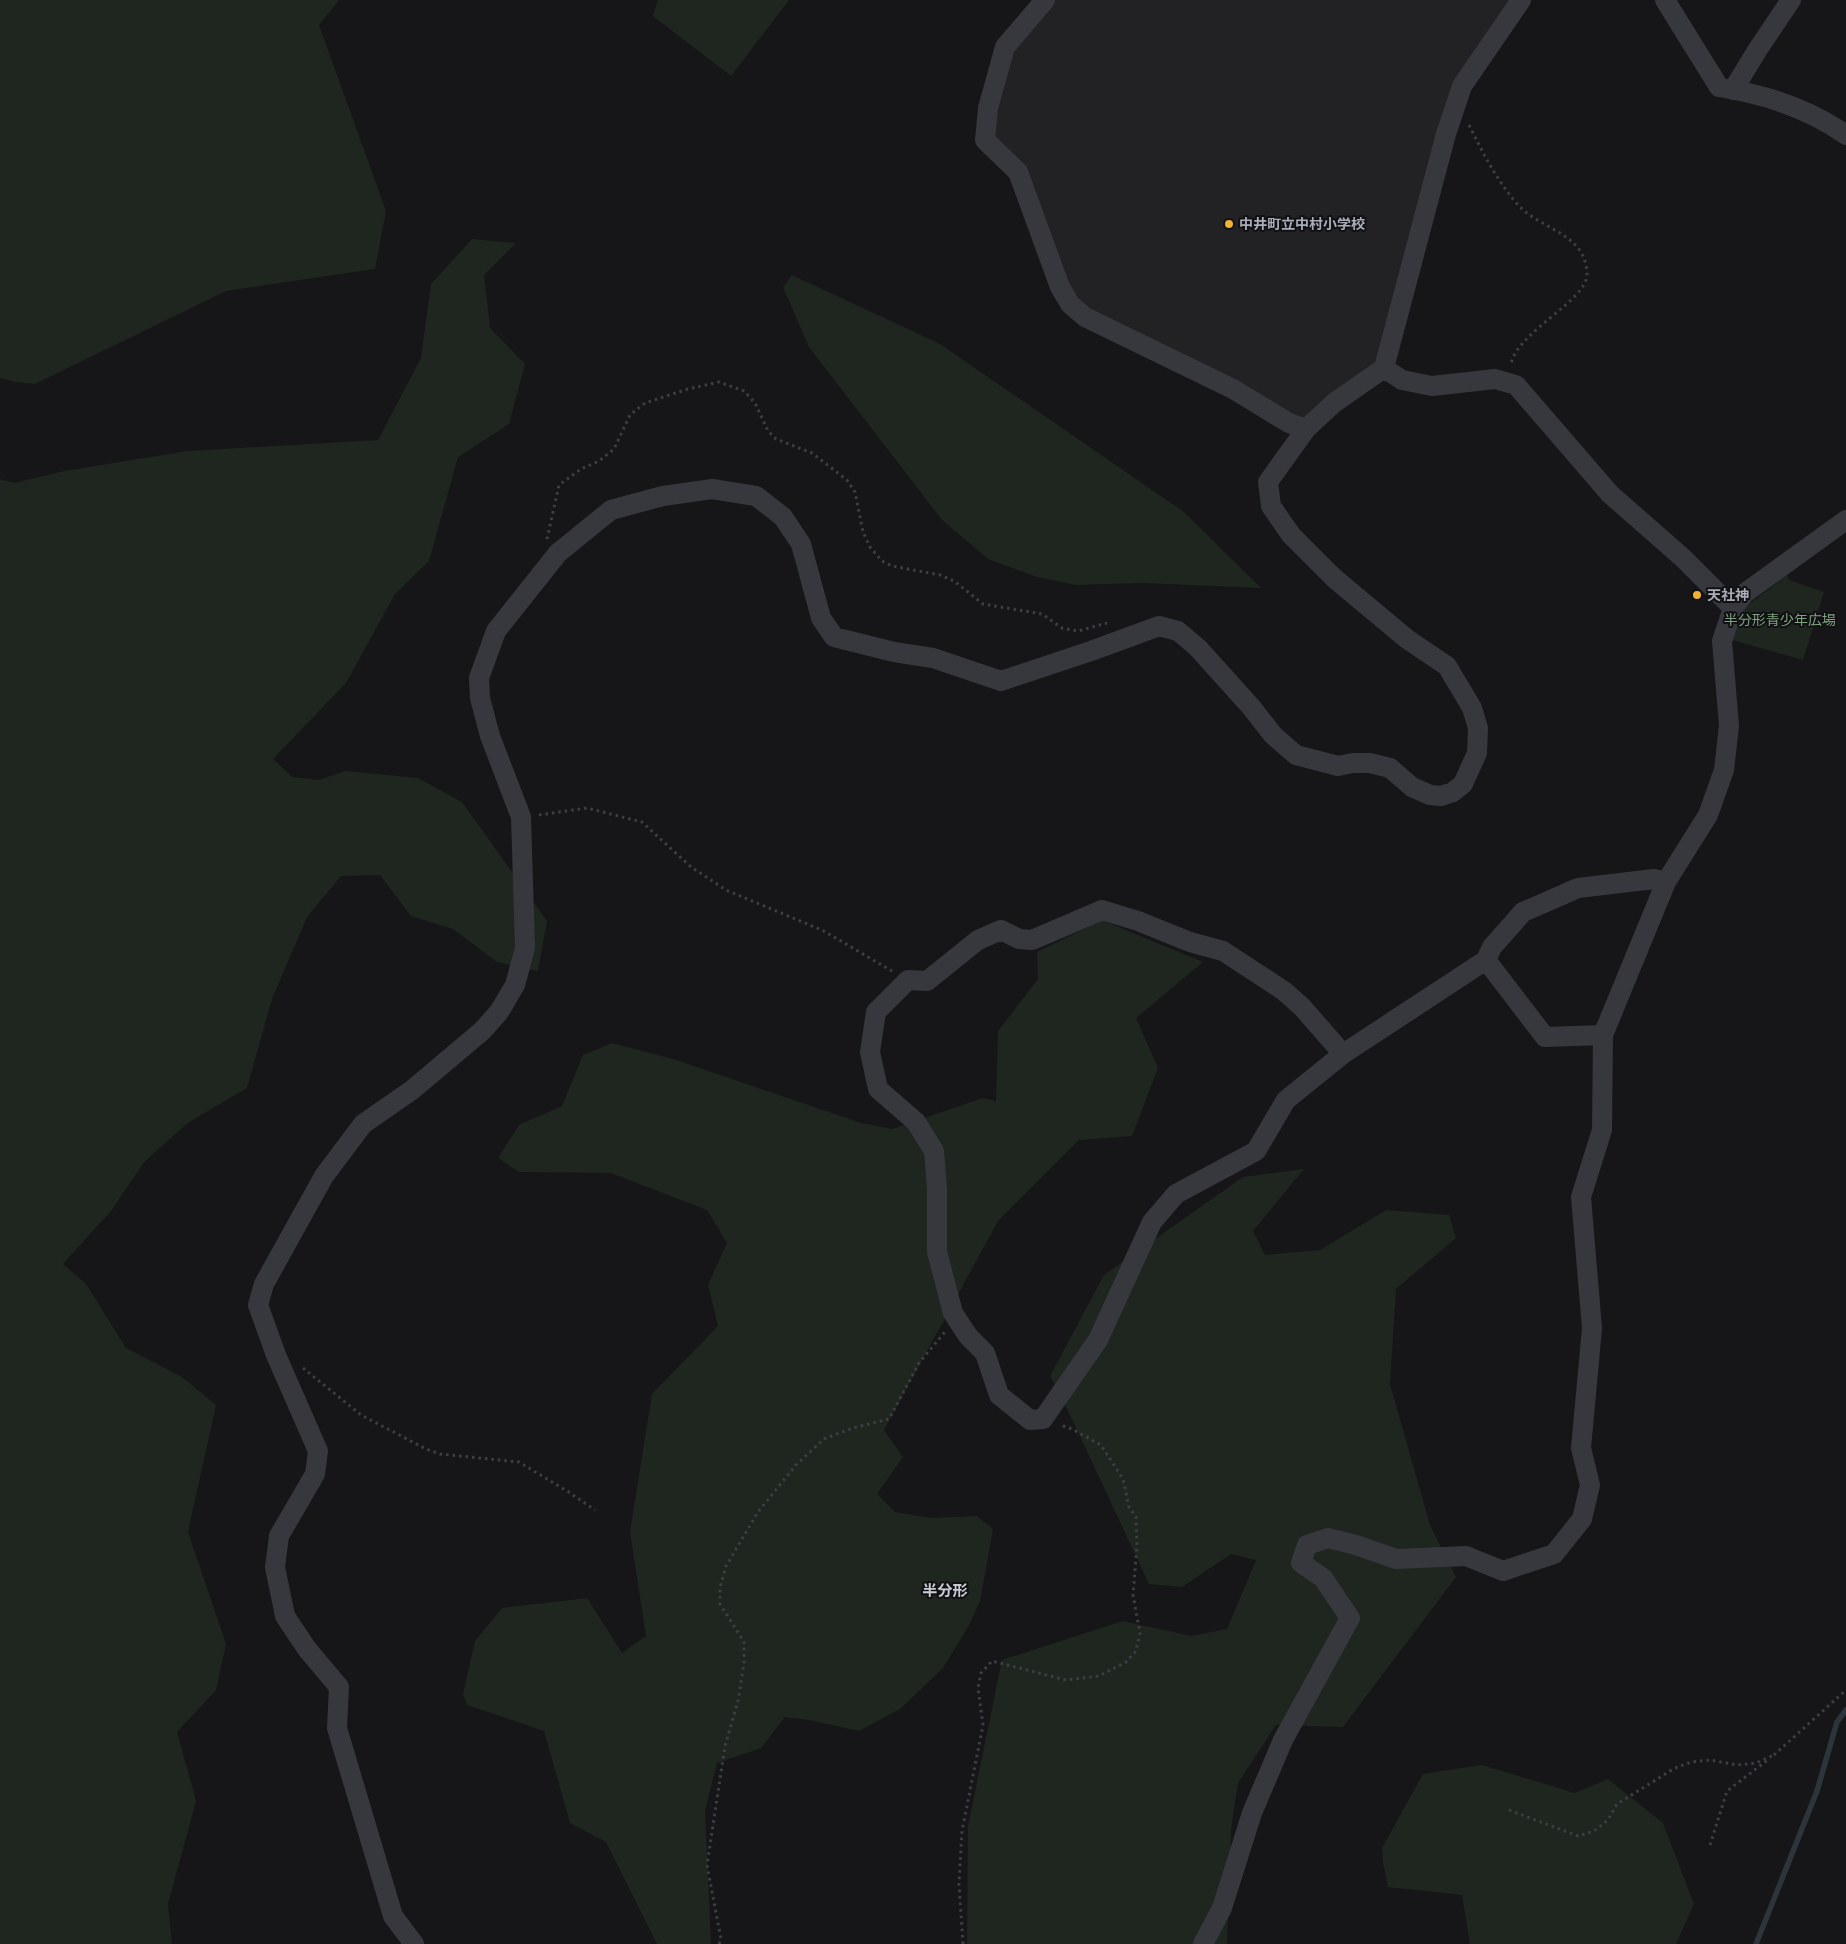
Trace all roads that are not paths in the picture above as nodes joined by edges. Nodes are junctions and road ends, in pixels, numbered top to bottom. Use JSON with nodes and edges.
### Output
{"nodes":[{"id":1,"x":1045,"y":0,"type":"edge"},
{"id":2,"x":1521,"y":0,"type":"edge"},
{"id":3,"x":1665,"y":0,"type":"edge"},
{"id":4,"x":1791,"y":0,"type":"edge"},
{"id":5,"x":1733,"y":90,"type":"junction"},
{"id":6,"x":1846,"y":135,"type":"edge"},
{"id":7,"x":1384,"y":368,"type":"junction"},
{"id":8,"x":1306,"y":429,"type":"junction"},
{"id":9,"x":1846,"y":520,"type":"edge"},
{"id":10,"x":1733,"y":608,"type":"junction"},
{"id":11,"x":1666,"y":882,"type":"junction"},
{"id":12,"x":1486,"y":960,"type":"junction"},
{"id":13,"x":1603,"y":1035,"type":"junction"},
{"id":14,"x":1343,"y":1054,"type":"junction"},
{"id":15,"x":414,"y":1944,"type":"edge"},
{"id":16,"x":1203,"y":1944,"type":"edge"}],
"edges":[{"from":1,"to":8,"type":"street"},
{"from":2,"to":7,"type":"street"},
{"from":3,"to":5,"type":"street"},
{"from":4,"to":5,"type":"street"},
{"from":5,"to":6,"type":"street"},
{"from":7,"to":8,"type":"street"},
{"from":7,"to":10,"type":"street"},
{"from":8,"to":15,"type":"street"},
{"from":9,"to":10,"type":"street"},
{"from":10,"to":11,"type":"street"},
{"from":11,"to":12,"type":"street"},
{"from":11,"to":13,"type":"street"},
{"from":12,"to":13,"type":"street"},
{"from":12,"to":14,"type":"street"},
{"from":13,"to":16,"type":"street"},
{"from":14,"to":14,"type":"street"}]}
